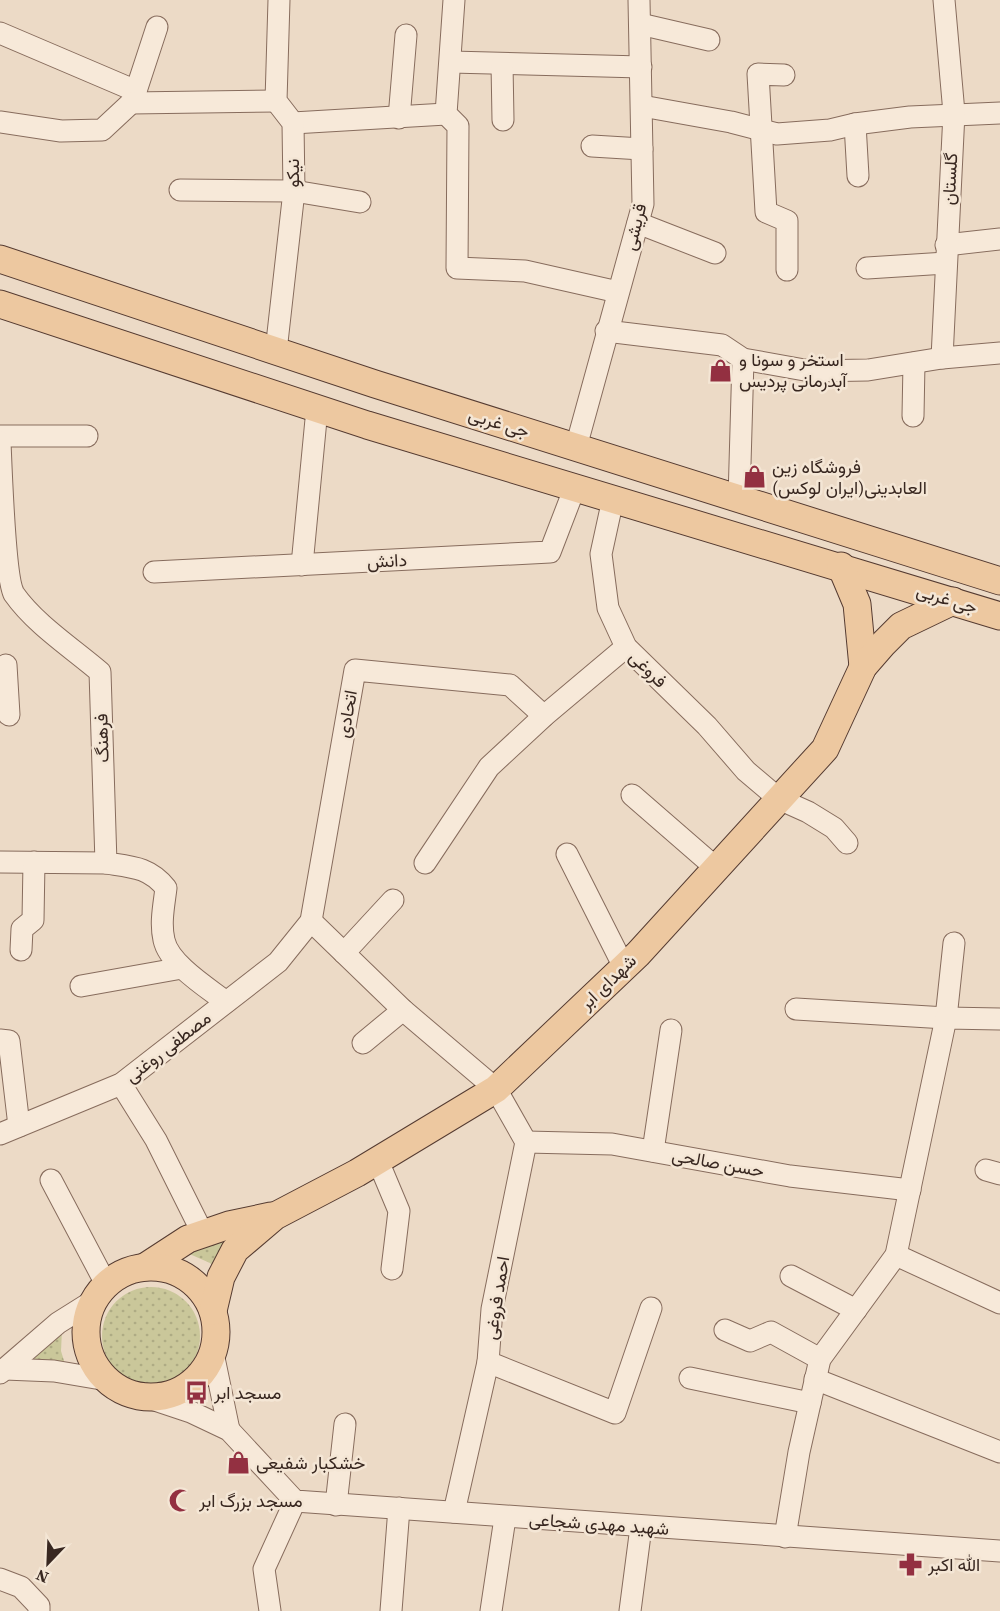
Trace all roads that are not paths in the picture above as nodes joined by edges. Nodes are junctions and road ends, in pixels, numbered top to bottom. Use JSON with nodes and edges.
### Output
{"nodes":[{"id":1,"x":279,"y":0,"type":"edge"},
{"id":2,"x":454,"y":0,"type":"edge"},
{"id":3,"x":639,"y":0,"type":"edge"},
{"id":4,"x":944,"y":0,"type":"edge"},
{"id":5,"x":640,"y":24,"type":"junction"},
{"id":6,"x":157,"y":27,"type":"dead end"},
{"id":7,"x":0,"y":33,"type":"edge"},
{"id":8,"x":406,"y":35,"type":"dead end"},
{"id":9,"x":709,"y":39,"type":"dead end"},
{"id":10,"x":451,"y":62,"type":"junction"},
{"id":11,"x":502,"y":64,"type":"junction"},
{"id":12,"x":641,"y":67,"type":"junction"},
{"id":13,"x":784,"y":75,"type":"dead end"},
{"id":14,"x":134,"y":97,"type":"junction"},
{"id":15,"x":276,"y":101,"type":"junction"},
{"id":16,"x":642,"y":106,"type":"junction"},
{"id":17,"x":1000,"y":113,"type":"edge"},
{"id":18,"x":447,"y":114,"type":"junction"},
{"id":19,"x":954,"y":114,"type":"junction"},
{"id":20,"x":399,"y":118,"type":"junction"},
{"id":21,"x":503,"y":120,"type":"dead end"},
{"id":22,"x":0,"y":122,"type":"edge"},
{"id":23,"x":293,"y":123,"type":"junction"},
{"id":24,"x":855,"y":124,"type":"junction"},
{"id":25,"x":762,"y":130,"type":"junction"},
{"id":26,"x":592,"y":146,"type":"dead end"},
{"id":27,"x":642,"y":149,"type":"junction"},
{"id":28,"x":858,"y":176,"type":"dead end"},
{"id":29,"x":180,"y":190,"type":"dead end"},
{"id":30,"x":294,"y":190,"type":"junction"},
{"id":31,"x":360,"y":202,"type":"dead end"},
{"id":32,"x":638,"y":223,"type":"junction"},
{"id":33,"x":1000,"y":239,"type":"edge"},
{"id":34,"x":715,"y":253,"type":"dead end"},
{"id":35,"x":946,"y":254,"type":"junction"},
{"id":36,"x":0,"y":259,"type":"edge"},
{"id":37,"x":867,"y":268,"type":"dead end"},
{"id":38,"x":787,"y":270,"type":"dead end"},
{"id":39,"x":618,"y":292,"type":"junction"},
{"id":40,"x":0,"y":304,"type":"edge"},
{"id":41,"x":606,"y":331,"type":"junction"},
{"id":42,"x":276,"y":351,"type":"junction"},
{"id":43,"x":1000,"y":352,"type":"edge"},
{"id":44,"x":942,"y":358,"type":"junction"},
{"id":45,"x":743,"y":359,"type":"junction"},
{"id":46,"x":914,"y":363,"type":"junction"},
{"id":47,"x":317,"y":409,"type":"junction"},
{"id":48,"x":913,"y":417,"type":"dead end"},
{"id":49,"x":0,"y":436,"type":"edge"},
{"id":50,"x":87,"y":436,"type":"dead end"},
{"id":51,"x":0,"y":442,"type":"edge"},
{"id":52,"x":576,"y":447,"type":"junction"},
{"id":53,"x":575,"y":487,"type":"junction"},
{"id":54,"x":613,"y":499,"type":"junction"},
{"id":55,"x":739,"y":499,"type":"junction"},
{"id":56,"x":2,"y":518,"type":"edge"},
{"id":57,"x":302,"y":565,"type":"junction"},
{"id":58,"x":841,"y":566,"type":"junction"},
{"id":59,"x":154,"y":573,"type":"dead end"},
{"id":60,"x":1000,"y":581,"type":"edge"},
{"id":61,"x":6,"y":598,"type":"edge"},
{"id":62,"x":953,"y":601,"type":"junction"},
{"id":63,"x":1000,"y":616,"type":"edge"},
{"id":64,"x":626,"y":647,"type":"junction"},
{"id":65,"x":9,"y":665,"type":"edge"},
{"id":66,"x":863,"y":667,"type":"junction"},
{"id":67,"x":9,"y":715,"type":"dead end"},
{"id":68,"x":544,"y":716,"type":"junction"},
{"id":69,"x":632,"y":795,"type":"dead end"},
{"id":70,"x":779,"y":799,"type":"junction"},
{"id":71,"x":848,"y":843,"type":"dead end"},
{"id":72,"x":567,"y":854,"type":"dead end"},
{"id":73,"x":0,"y":862,"type":"edge"},
{"id":74,"x":34,"y":862,"type":"junction"},
{"id":75,"x":106,"y":863,"type":"junction"},
{"id":76,"x":425,"y":863,"type":"dead end"},
{"id":77,"x":716,"y":868,"type":"junction"},
{"id":78,"x":393,"y":900,"type":"dead end"},
{"id":79,"x":311,"y":921,"type":"junction"},
{"id":80,"x":954,"y":943,"type":"dead end"},
{"id":81,"x":21,"y":950,"type":"dead end"},
{"id":82,"x":344,"y":953,"type":"junction"},
{"id":83,"x":624,"y":967,"type":"junction"},
{"id":84,"x":182,"y":968,"type":"junction"},
{"id":85,"x":81,"y":986,"type":"dead end"},
{"id":86,"x":226,"y":1002,"type":"junction"},
{"id":87,"x":796,"y":1009,"type":"dead end"},
{"id":88,"x":403,"y":1010,"type":"junction"},
{"id":89,"x":945,"y":1018,"type":"junction"},
{"id":90,"x":1000,"y":1019,"type":"edge"},
{"id":91,"x":671,"y":1030,"type":"dead end"},
{"id":92,"x":0,"y":1040,"type":"edge"},
{"id":93,"x":363,"y":1043,"type":"dead end"},
{"id":94,"x":121,"y":1084,"type":"junction"},
{"id":95,"x":496,"y":1089,"type":"junction"},
{"id":96,"x":9,"y":1130,"type":"edge"},
{"id":97,"x":526,"y":1142,"type":"junction"},
{"id":98,"x":652,"y":1151,"type":"junction"},
{"id":99,"x":378,"y":1161,"type":"junction"},
{"id":100,"x":51,"y":1180,"type":"dead end"},
{"id":101,"x":910,"y":1190,"type":"junction"},
{"id":102,"x":275,"y":1216,"type":"junction"},
{"id":103,"x":203,"y":1234,"type":"junction"},
{"id":104,"x":896,"y":1255,"type":"junction"},
{"id":105,"x":145,"y":1267,"type":"junction"},
{"id":106,"x":392,"y":1269,"type":"dead end"},
{"id":107,"x":791,"y":1276,"type":"dead end"},
{"id":108,"x":100,"y":1292,"type":"junction"},
{"id":109,"x":1000,"y":1303,"type":"edge"},
{"id":110,"x":651,"y":1308,"type":"dead end"},
{"id":111,"x":856,"y":1310,"type":"junction"},
{"id":112,"x":213,"y":1311,"type":"junction"},
{"id":113,"x":725,"y":1330,"type":"dead end"},
{"id":114,"x":213,"y":1353,"type":"junction"},
{"id":115,"x":489,"y":1362,"type":"junction"},
{"id":116,"x":818,"y":1369,"type":"junction"},
{"id":117,"x":3,"y":1371,"type":"edge"},
{"id":118,"x":690,"y":1378,"type":"dead end"},
{"id":119,"x":106,"y":1380,"type":"junction"},
{"id":120,"x":146,"y":1397,"type":"junction"},
{"id":121,"x":810,"y":1403,"type":"junction"},
{"id":122,"x":345,"y":1424,"type":"dead end"},
{"id":123,"x":229,"y":1430,"type":"junction"},
{"id":124,"x":1000,"y":1452,"type":"edge"},
{"id":125,"x":295,"y":1501,"type":"junction"},
{"id":126,"x":336,"y":1505,"type":"junction"},
{"id":127,"x":399,"y":1508,"type":"junction"},
{"id":128,"x":454,"y":1512,"type":"junction"},
{"id":129,"x":505,"y":1518,"type":"junction"},
{"id":130,"x":641,"y":1527,"type":"junction"},
{"id":131,"x":785,"y":1537,"type":"junction"},
{"id":132,"x":1000,"y":1551,"type":"edge"},
{"id":133,"x":0,"y":1580,"type":"edge"},
{"id":134,"x":39,"y":1611,"type":"edge"},
{"id":135,"x":270,"y":1611,"type":"edge"},
{"id":136,"x":391,"y":1611,"type":"edge"},
{"id":137,"x":491,"y":1611,"type":"edge"},
{"id":138,"x":630,"y":1611,"type":"edge"}],
"edges":[{"from":1,"to":15,"type":"street"},
{"from":2,"to":10,"type":"street"},
{"from":3,"to":5,"type":"street","name":"قریشی"},
{"from":4,"to":19,"type":"street","name":"گلستان"},
{"from":5,"to":9,"type":"street"},
{"from":5,"to":12,"type":"street","name":"قریشی"},
{"from":6,"to":14,"type":"street"},
{"from":7,"to":14,"type":"street"},
{"from":8,"to":20,"type":"street"},
{"from":10,"to":11,"type":"street"},
{"from":10,"to":18,"type":"street"},
{"from":11,"to":12,"type":"street"},
{"from":11,"to":21,"type":"street"},
{"from":12,"to":16,"type":"street","name":"قریشی"},
{"from":13,"to":25,"type":"street"},
{"from":14,"to":15,"type":"street"},
{"from":14,"to":22,"type":"street"},
{"from":15,"to":23,"type":"street"},
{"from":16,"to":25,"type":"street"},
{"from":16,"to":27,"type":"street","name":"قریشی"},
{"from":17,"to":19,"type":"street"},
{"from":18,"to":20,"type":"street"},
{"from":18,"to":39,"type":"street"},
{"from":19,"to":24,"type":"street"},
{"from":19,"to":35,"type":"street","name":"گلستان"},
{"from":20,"to":23,"type":"street"},
{"from":23,"to":30,"type":"street","name":"نیکو"},
{"from":24,"to":25,"type":"street"},
{"from":24,"to":28,"type":"street"},
{"from":25,"to":38,"type":"street"},
{"from":26,"to":27,"type":"street"},
{"from":27,"to":32,"type":"street","name":"قریشی"},
{"from":29,"to":30,"type":"street"},
{"from":30,"to":31,"type":"street"},
{"from":30,"to":42,"type":"street","name":"نیکو"},
{"from":32,"to":34,"type":"street"},
{"from":32,"to":39,"type":"street","name":"قریشی"},
{"from":33,"to":35,"type":"street"},
{"from":35,"to":37,"type":"street"},
{"from":35,"to":44,"type":"street","name":"گلستان"},
{"from":36,"to":42,"type":"main road","name":"جی غربی"},
{"from":39,"to":41,"type":"street","name":"قریشی"},
{"from":40,"to":47,"type":"main road","name":"جی غربی"},
{"from":41,"to":45,"type":"street"},
{"from":41,"to":52,"type":"street","name":"قریشی"},
{"from":42,"to":52,"type":"main road","name":"جی غربی"},
{"from":43,"to":44,"type":"street"},
{"from":44,"to":46,"type":"street"},
{"from":45,"to":46,"type":"street"},
{"from":45,"to":55,"type":"street"},
{"from":46,"to":48,"type":"street"},
{"from":47,"to":53,"type":"main road","name":"جی غربی"},
{"from":47,"to":57,"type":"street"},
{"from":49,"to":50,"type":"street"},
{"from":51,"to":56,"type":"street","name":"فرهنگ"},
{"from":52,"to":55,"type":"main road","name":"جی غربی"},
{"from":53,"to":54,"type":"main road","name":"جی غربی"},
{"from":53,"to":57,"type":"street","name":"دانش"},
{"from":54,"to":58,"type":"main road","name":"جی غربی"},
{"from":54,"to":64,"type":"street","name":"فروغی"},
{"from":55,"to":60,"type":"main road","name":"جی غربی"},
{"from":56,"to":61,"type":"street","name":"فرهنگ"},
{"from":57,"to":59,"type":"street","name":"دانش"},
{"from":58,"to":62,"type":"main road","name":"جی غربی"},
{"from":58,"to":66,"type":"main road"},
{"from":61,"to":75,"type":"street","name":"فرهنگ"},
{"from":62,"to":63,"type":"main road","name":"جی غربی"},
{"from":62,"to":66,"type":"main road"},
{"from":64,"to":68,"type":"street"},
{"from":64,"to":70,"type":"street","name":"فروغی"},
{"from":65,"to":67,"type":"street"},
{"from":66,"to":70,"type":"main road","name":"شهدای ابر"},
{"from":68,"to":76,"type":"street"},
{"from":68,"to":79,"type":"street","name":"اتحادی"},
{"from":69,"to":77,"type":"street"},
{"from":70,"to":71,"type":"street","name":"فروغی"},
{"from":70,"to":77,"type":"main road","name":"شهدای ابر"},
{"from":72,"to":83,"type":"street"},
{"from":73,"to":74,"type":"street"},
{"from":74,"to":75,"type":"street"},
{"from":74,"to":81,"type":"street"},
{"from":75,"to":84,"type":"street"},
{"from":77,"to":83,"type":"main road","name":"شهدای ابر"},
{"from":78,"to":82,"type":"street"},
{"from":79,"to":82,"type":"street"},
{"from":79,"to":86,"type":"street","name":"مصطفی روغنی"},
{"from":80,"to":89,"type":"street"},
{"from":82,"to":88,"type":"street"},
{"from":83,"to":95,"type":"main road","name":"شهدای ابر"},
{"from":84,"to":85,"type":"street"},
{"from":84,"to":86,"type":"street"},
{"from":86,"to":94,"type":"street","name":"مصطفی روغنی"},
{"from":87,"to":89,"type":"street"},
{"from":88,"to":93,"type":"street"},
{"from":88,"to":95,"type":"street"},
{"from":89,"to":90,"type":"street"},
{"from":89,"to":101,"type":"street"},
{"from":91,"to":98,"type":"street"},
{"from":92,"to":96,"type":"street"},
{"from":94,"to":96,"type":"street","name":"مصطفی روغنی"},
{"from":94,"to":103,"type":"street"},
{"from":95,"to":97,"type":"street"},
{"from":95,"to":99,"type":"main road","name":"شهدای ابر"},
{"from":97,"to":98,"type":"street","name":"حسن صالحی"},
{"from":97,"to":115,"type":"street","name":"احمد فروغی"},
{"from":98,"to":101,"type":"street","name":"حسن صالحی"},
{"from":99,"to":102,"type":"main road","name":"شهدای ابر"},
{"from":99,"to":106,"type":"street"},
{"from":100,"to":108,"type":"street"},
{"from":101,"to":104,"type":"street"},
{"from":102,"to":103,"type":"main road"},
{"from":102,"to":112,"type":"main road"},
{"from":103,"to":105,"type":"main road"},
{"from":104,"to":109,"type":"street"},
{"from":104,"to":111,"type":"street"},
{"from":105,"to":108,"type":"main road"},
{"from":105,"to":112,"type":"main road"},
{"from":107,"to":111,"type":"street"},
{"from":108,"to":117,"type":"street"},
{"from":108,"to":119,"type":"main road"},
{"from":110,"to":115,"type":"street"},
{"from":111,"to":116,"type":"street"},
{"from":112,"to":114,"type":"main road"},
{"from":113,"to":116,"type":"street"},
{"from":114,"to":120,"type":"main road"},
{"from":114,"to":123,"type":"street"},
{"from":115,"to":128,"type":"street","name":"احمد فروغی"},
{"from":116,"to":121,"type":"street"},
{"from":116,"to":124,"type":"street"},
{"from":117,"to":119,"type":"street"},
{"from":118,"to":121,"type":"street"},
{"from":119,"to":120,"type":"main road"},
{"from":120,"to":123,"type":"street"},
{"from":121,"to":131,"type":"street"},
{"from":122,"to":126,"type":"street"},
{"from":123,"to":125,"type":"street"},
{"from":125,"to":126,"type":"street","name":"شهید مهدی شجاعی"},
{"from":125,"to":135,"type":"street"},
{"from":126,"to":127,"type":"street","name":"شهید مهدی شجاعی"},
{"from":127,"to":128,"type":"street","name":"شهید مهدی شجاعی"},
{"from":127,"to":136,"type":"street"},
{"from":128,"to":129,"type":"street","name":"شهید مهدی شجاعی"},
{"from":129,"to":130,"type":"street","name":"شهید مهدی شجاعی"},
{"from":129,"to":137,"type":"street"},
{"from":130,"to":131,"type":"street","name":"شهید مهدی شجاعی"},
{"from":130,"to":138,"type":"street"},
{"from":131,"to":132,"type":"street","name":"شهید مهدی شجاعی"},
{"from":133,"to":134,"type":"street"}]}
